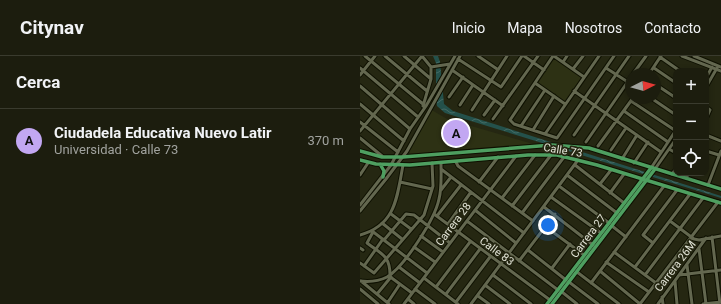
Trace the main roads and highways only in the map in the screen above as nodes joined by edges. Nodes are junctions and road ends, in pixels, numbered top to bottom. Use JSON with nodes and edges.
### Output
{"nodes":[{"id":1,"x":360,"y":151,"type":"edge"},
{"id":2,"x":482,"y":151,"type":"junction"},
{"id":3,"x":468,"y":152,"type":"junction"},
{"id":4,"x":482,"y":159,"type":"junction"},
{"id":5,"x":360,"y":160,"type":"edge"},
{"id":6,"x":467,"y":161,"type":"junction"},
{"id":7,"x":379,"y":164,"type":"junction"},
{"id":8,"x":652,"y":170,"type":"junction"},
{"id":9,"x":383,"y":177,"type":"road end"},
{"id":10,"x":646,"y":179,"type":"junction"},
{"id":11,"x":721,"y":188,"type":"edge"},
{"id":12,"x":720,"y":203,"type":"edge"},
{"id":13,"x":611,"y":225,"type":"junction"},
{"id":14,"x":568,"y":281,"type":"junction"},
{"id":15,"x":552,"y":303,"type":"edge"}],
"edges":[{"from":1,"to":3,"type":"main road","name":"Calle 73"},
{"from":2,"to":3,"type":"main road","name":"Calle 73"},
{"from":2,"to":4,"type":"main road"},
{"from":2,"to":8,"type":"main road","name":"Calle 73"},
{"from":3,"to":6,"type":"main road"},
{"from":4,"to":6,"type":"main road","name":"Calle 73"},
{"from":4,"to":10,"type":"main road","name":"Calle 73"},
{"from":5,"to":7,"type":"main road"},
{"from":6,"to":7,"type":"main road","name":"Calle 73"},
{"from":7,"to":9,"type":"main road"},
{"from":8,"to":10,"type":"main road"},
{"from":8,"to":11,"type":"main road","name":"Calle 73"},
{"from":10,"to":12,"type":"main road","name":"Calle 73"},
{"from":10,"to":13,"type":"main road","name":"Carrera 27"},
{"from":10,"to":13,"type":"main road","name":"Carrera 27"},
{"from":13,"to":14,"type":"main road","name":"Carrera 27"},
{"from":13,"to":14,"type":"main road","name":"Carrera 27"},
{"from":14,"to":15,"type":"main road","name":"Carrera 27"}]}
